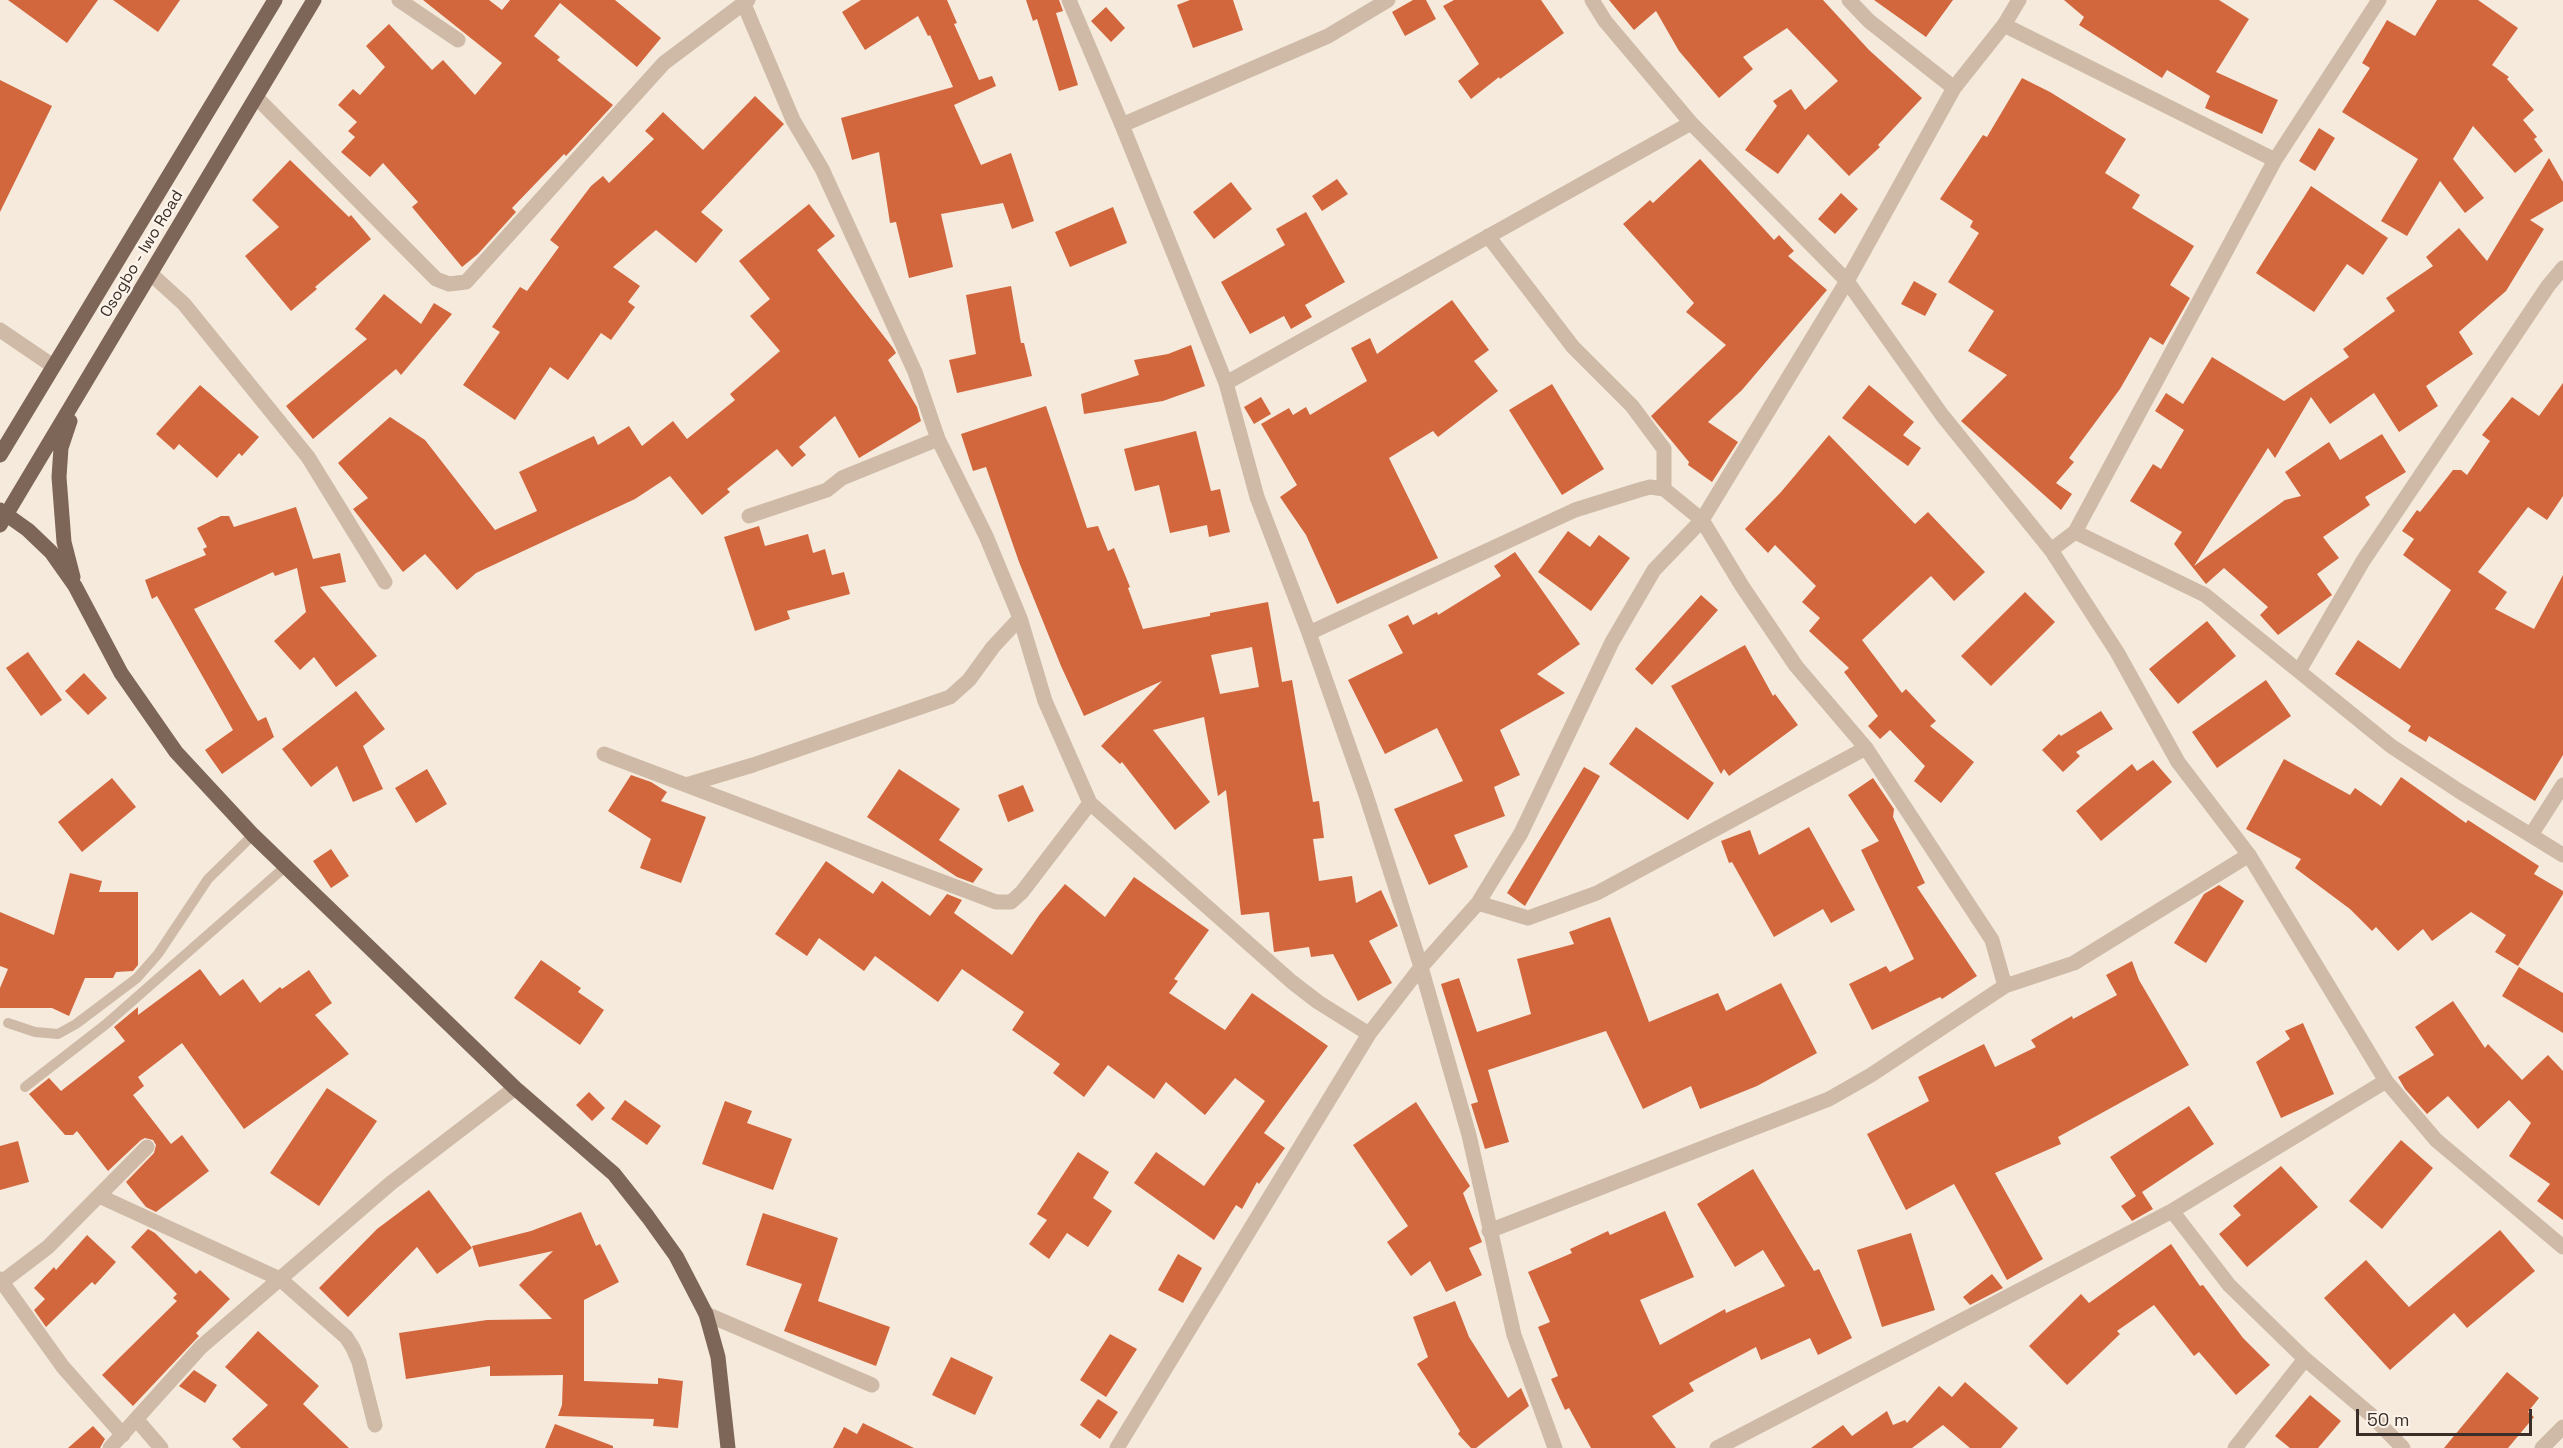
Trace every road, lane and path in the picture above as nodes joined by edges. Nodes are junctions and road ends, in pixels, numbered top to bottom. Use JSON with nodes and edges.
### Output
{"nodes":[{"id":1,"x":275,"y":0,"type":"edge"},
{"id":2,"x":314,"y":0,"type":"edge"},
{"id":3,"x":399,"y":0,"type":"edge"},
{"id":4,"x":1069,"y":0,"type":"edge"},
{"id":5,"x":1388,"y":0,"type":"edge"},
{"id":6,"x":1592,"y":0,"type":"edge"},
{"id":7,"x":1849,"y":0,"type":"edge"},
{"id":8,"x":2019,"y":0,"type":"edge"},
{"id":9,"x":2379,"y":0,"type":"edge"},
{"id":10,"x":745,"y":1,"type":"edge"},
{"id":11,"x":2004,"y":25,"type":"junction"},
{"id":12,"x":458,"y":40,"type":"dead end"},
{"id":13,"x":1954,"y":88,"type":"junction"},
{"id":14,"x":256,"y":97,"type":"junction"},
{"id":15,"x":1691,"y":123,"type":"junction"},
{"id":16,"x":1122,"y":126,"type":"junction"},
{"id":17,"x":2275,"y":160,"type":"junction"},
{"id":18,"x":1488,"y":236,"type":"junction"},
{"id":19,"x":2563,"y":268,"type":"edge"},
{"id":20,"x":151,"y":274,"type":"junction"},
{"id":21,"x":1847,"y":281,"type":"junction"},
{"id":22,"x":0,"y":330,"type":"edge"},
{"id":23,"x":53,"y":366,"type":"junction"},
{"id":24,"x":1226,"y":383,"type":"junction"},
{"id":25,"x":77,"y":397,"type":"junction"},
{"id":26,"x":938,"y":439,"type":"junction"},
{"id":27,"x":0,"y":454,"type":"edge"},
{"id":28,"x":1664,"y":489,"type":"junction"},
{"id":29,"x":749,"y":516,"type":"dead end"},
{"id":30,"x":2,"y":517,"type":"edge"},
{"id":31,"x":1702,"y":520,"type":"junction"},
{"id":32,"x":2074,"y":532,"type":"junction"},
{"id":33,"x":2051,"y":550,"type":"junction"},
{"id":34,"x":385,"y":582,"type":"dead end"},
{"id":35,"x":75,"y":586,"type":"junction"},
{"id":36,"x":1020,"y":618,"type":"junction"},
{"id":37,"x":1310,"y":633,"type":"junction"},
{"id":38,"x":2299,"y":671,"type":"junction"},
{"id":39,"x":1866,"y":748,"type":"junction"},
{"id":40,"x":604,"y":754,"type":"dead end"},
{"id":41,"x":2563,"y":785,"type":"edge"},
{"id":42,"x":686,"y":786,"type":"junction"},
{"id":43,"x":1090,"y":803,"type":"junction"},
{"id":44,"x":253,"y":835,"type":"junction"},
{"id":45,"x":2531,"y":835,"type":"junction"},
{"id":46,"x":2249,"y":855,"type":"junction"},
{"id":47,"x":2563,"y":855,"type":"edge"},
{"id":48,"x":285,"y":867,"type":"junction"},
{"id":49,"x":1478,"y":903,"type":"junction"},
{"id":50,"x":1421,"y":967,"type":"junction"},
{"id":51,"x":2005,"y":986,"type":"junction"},
{"id":52,"x":8,"y":1023,"type":"dead end"},
{"id":53,"x":1369,"y":1034,"type":"junction"},
{"id":54,"x":2386,"y":1081,"type":"junction"},
{"id":55,"x":25,"y":1087,"type":"dead end"},
{"id":56,"x":515,"y":1088,"type":"junction"},
{"id":57,"x":147,"y":1147,"type":"dead end"},
{"id":58,"x":99,"y":1196,"type":"junction"},
{"id":59,"x":2172,"y":1211,"type":"junction"},
{"id":60,"x":1489,"y":1231,"type":"junction"},
{"id":61,"x":2563,"y":1246,"type":"edge"},
{"id":62,"x":280,"y":1279,"type":"junction"},
{"id":63,"x":1,"y":1281,"type":"edge"},
{"id":64,"x":706,"y":1314,"type":"junction"},
{"id":65,"x":2305,"y":1359,"type":"junction"},
{"id":66,"x":872,"y":1385,"type":"dead end"},
{"id":67,"x":137,"y":1420,"type":"junction"},
{"id":68,"x":375,"y":1425,"type":"dead end"},
{"id":69,"x":2563,"y":1427,"type":"edge"},
{"id":70,"x":123,"y":1435,"type":"junction"},
{"id":71,"x":110,"y":1448,"type":"edge"},
{"id":72,"x":161,"y":1448,"type":"edge"},
{"id":73,"x":728,"y":1448,"type":"edge"},
{"id":74,"x":1117,"y":1448,"type":"edge"},
{"id":75,"x":1555,"y":1448,"type":"edge"},
{"id":76,"x":1717,"y":1448,"type":"edge"},
{"id":77,"x":2235,"y":1448,"type":"edge"},
{"id":78,"x":2403,"y":1448,"type":"edge"},
{"id":79,"x":2542,"y":1448,"type":"edge"}],
"edges":[{"from":1,"to":23,"type":"main road","name":"Osogbo - Iwo Road"},
{"from":2,"to":14,"type":"main road","name":"Osogbo - Iwo Road"},
{"from":3,"to":12,"type":"street"},
{"from":4,"to":16,"type":"street"},
{"from":5,"to":16,"type":"street"},
{"from":6,"to":15,"type":"street"},
{"from":7,"to":13,"type":"street"},
{"from":8,"to":11,"type":"street"},
{"from":9,"to":17,"type":"street"},
{"from":10,"to":14,"type":"street"},
{"from":10,"to":26,"type":"street"},
{"from":11,"to":13,"type":"street"},
{"from":11,"to":17,"type":"street"},
{"from":13,"to":21,"type":"street"},
{"from":14,"to":20,"type":"main road","name":"Osogbo - Iwo Road"},
{"from":15,"to":18,"type":"street"},
{"from":15,"to":21,"type":"street"},
{"from":16,"to":24,"type":"street"},
{"from":17,"to":32,"type":"street"},
{"from":18,"to":24,"type":"street"},
{"from":18,"to":28,"type":"street"},
{"from":19,"to":38,"type":"street"},
{"from":20,"to":25,"type":"main road","name":"Osogbo - Iwo Road"},
{"from":20,"to":34,"type":"street"},
{"from":21,"to":31,"type":"street"},
{"from":21,"to":33,"type":"street"},
{"from":22,"to":23,"type":"street"},
{"from":23,"to":27,"type":"main road","name":"Osogbo - Iwo Road"},
{"from":24,"to":37,"type":"street"},
{"from":25,"to":30,"type":"main road","name":"Osogbo - Iwo Road"},
{"from":25,"to":35,"type":"main road"},
{"from":26,"to":29,"type":"street"},
{"from":26,"to":36,"type":"street"},
{"from":28,"to":31,"type":"street"},
{"from":28,"to":37,"type":"street"},
{"from":30,"to":35,"type":"main road"},
{"from":31,"to":39,"type":"street"},
{"from":31,"to":49,"type":"street"},
{"from":32,"to":33,"type":"street"},
{"from":32,"to":38,"type":"street"},
{"from":33,"to":46,"type":"street"},
{"from":35,"to":44,"type":"main road"},
{"from":36,"to":42,"type":"street"},
{"from":36,"to":43,"type":"street"},
{"from":37,"to":50,"type":"street"},
{"from":38,"to":45,"type":"street"},
{"from":39,"to":49,"type":"street"},
{"from":39,"to":51,"type":"street"},
{"from":40,"to":42,"type":"street"},
{"from":41,"to":45,"type":"street"},
{"from":42,"to":43,"type":"street"},
{"from":43,"to":53,"type":"street"},
{"from":44,"to":48,"type":"main road"},
{"from":44,"to":52,"type":"lane"},
{"from":45,"to":47,"type":"street"},
{"from":46,"to":51,"type":"street"},
{"from":46,"to":54,"type":"street"},
{"from":48,"to":55,"type":"lane"},
{"from":48,"to":56,"type":"main road"},
{"from":49,"to":50,"type":"street"},
{"from":50,"to":53,"type":"street"},
{"from":50,"to":60,"type":"street"},
{"from":51,"to":60,"type":"street"},
{"from":53,"to":74,"type":"street"},
{"from":54,"to":59,"type":"street"},
{"from":54,"to":61,"type":"street"},
{"from":56,"to":62,"type":"street"},
{"from":56,"to":64,"type":"main road"},
{"from":57,"to":58,"type":"street"},
{"from":58,"to":62,"type":"street"},
{"from":58,"to":63,"type":"street"},
{"from":59,"to":65,"type":"street"},
{"from":59,"to":76,"type":"street"},
{"from":60,"to":75,"type":"street"},
{"from":62,"to":67,"type":"street"},
{"from":62,"to":68,"type":"street"},
{"from":63,"to":70,"type":"street"},
{"from":64,"to":66,"type":"street"},
{"from":64,"to":73,"type":"main road"},
{"from":65,"to":77,"type":"street"},
{"from":65,"to":78,"type":"street"},
{"from":67,"to":70,"type":"street"},
{"from":67,"to":72,"type":"street"},
{"from":69,"to":79,"type":"street"},
{"from":70,"to":71,"type":"street"}]}
